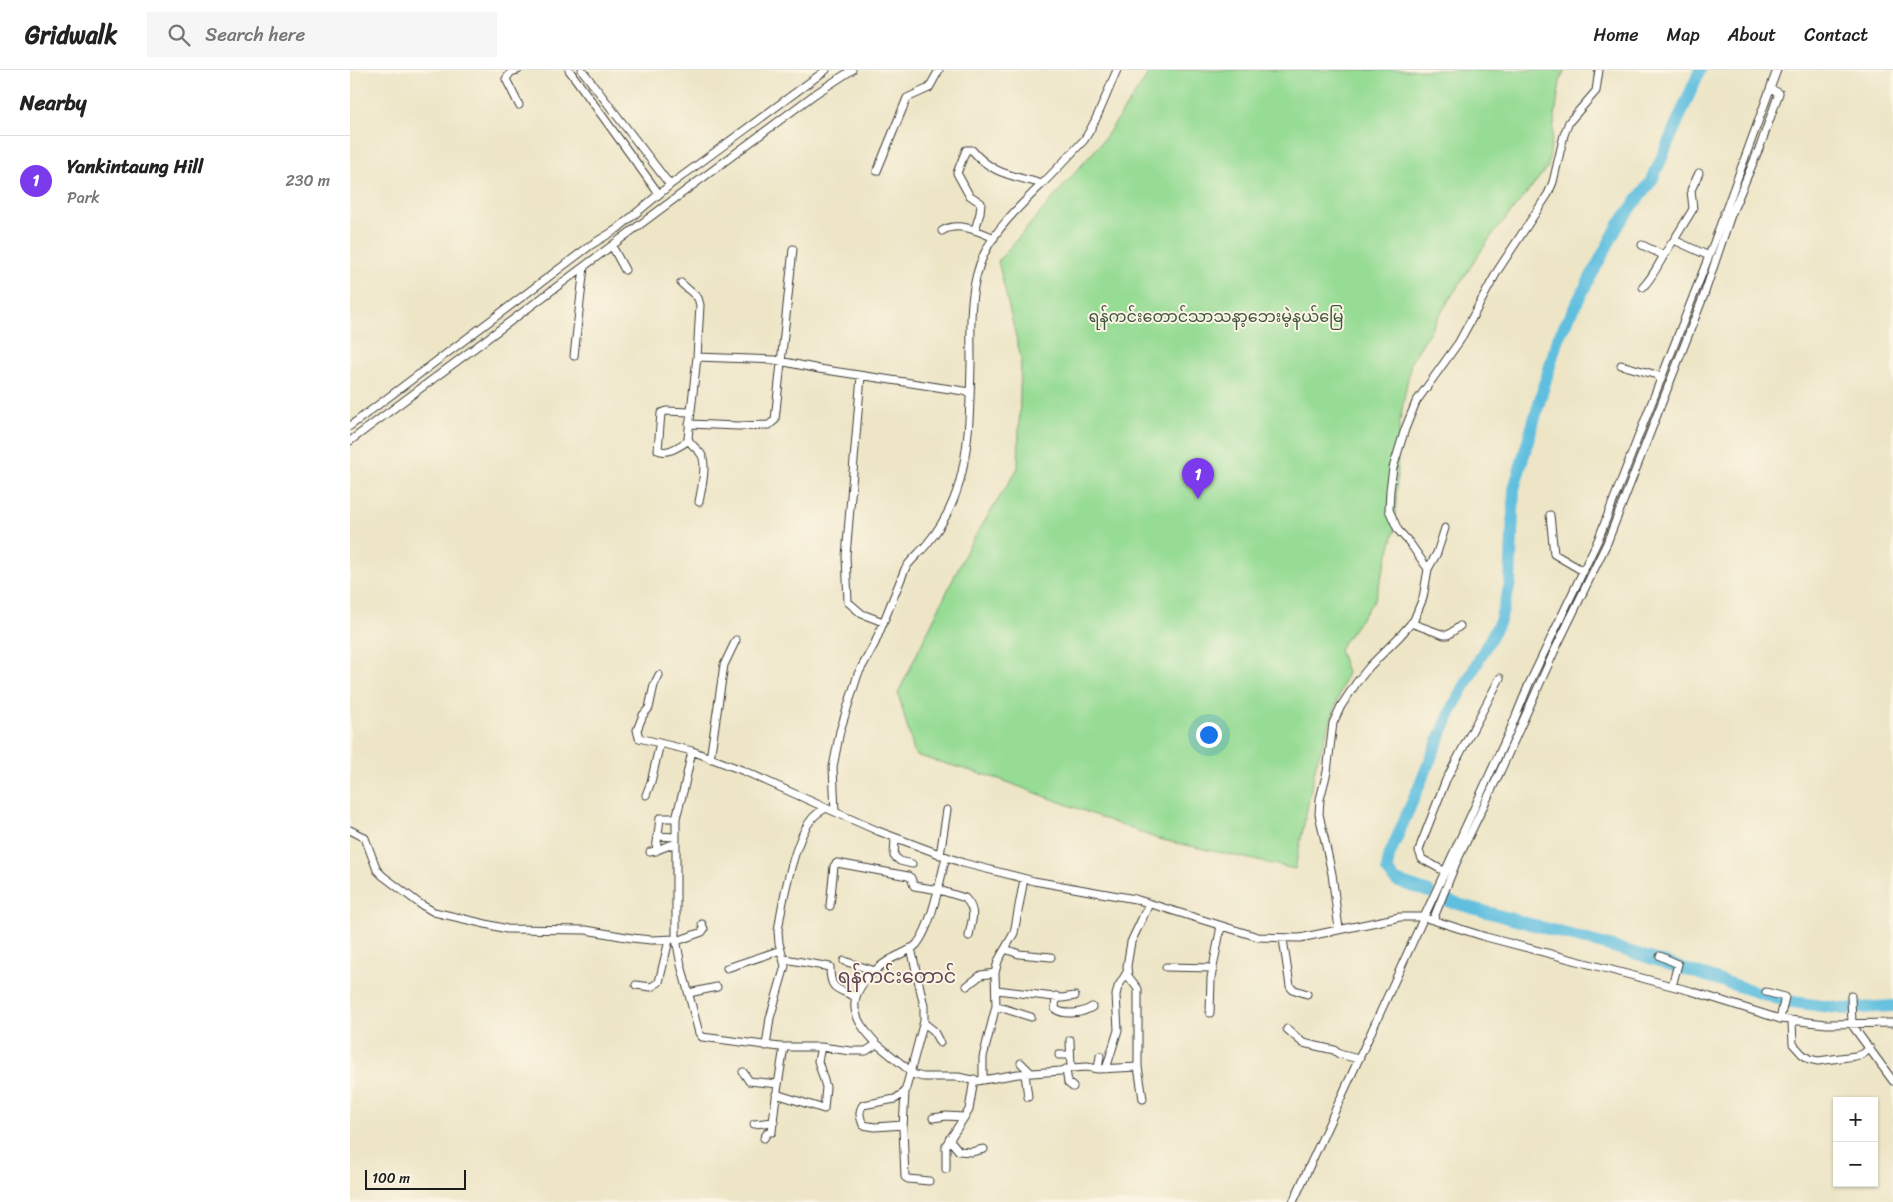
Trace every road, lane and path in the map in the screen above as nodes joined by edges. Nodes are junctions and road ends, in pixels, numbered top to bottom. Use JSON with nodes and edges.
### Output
{"nodes":[{"id":1,"x":518,"y":70,"type":"edge"},
{"id":2,"x":569,"y":70,"type":"edge"},
{"id":3,"x":582,"y":70,"type":"edge"},
{"id":4,"x":826,"y":70,"type":"edge"},
{"id":5,"x":852,"y":70,"type":"edge"},
{"id":6,"x":939,"y":70,"type":"edge"},
{"id":7,"x":1117,"y":70,"type":"edge"},
{"id":8,"x":1599,"y":70,"type":"edge"},
{"id":9,"x":1778,"y":70,"type":"edge"},
{"id":10,"x":519,"y":105,"type":"dead end"},
{"id":11,"x":878,"y":172,"type":"dead end"},
{"id":12,"x":1699,"y":173,"type":"dead end"},
{"id":13,"x":1042,"y":184,"type":"junction"},
{"id":14,"x":669,"y":186,"type":"junction"},
{"id":15,"x":660,"y":194,"type":"junction"},
{"id":16,"x":1728,"y":214,"type":"junction"},
{"id":17,"x":975,"y":230,"type":"junction"},
{"id":18,"x":942,"y":231,"type":"dead end"},
{"id":19,"x":994,"y":238,"type":"junction"},
{"id":20,"x":1674,"y":240,"type":"junction"},
{"id":21,"x":1642,"y":245,"type":"dead end"},
{"id":22,"x":612,"y":246,"type":"junction"},
{"id":23,"x":793,"y":249,"type":"dead end"},
{"id":24,"x":1663,"y":255,"type":"junction"},
{"id":25,"x":1709,"y":256,"type":"junction"},
{"id":26,"x":584,"y":267,"type":"junction"},
{"id":27,"x":1708,"y":269,"type":"junction"},
{"id":28,"x":625,"y":270,"type":"dead end"},
{"id":29,"x":680,"y":283,"type":"dead end"},
{"id":30,"x":1643,"y":287,"type":"dead end"},
{"id":31,"x":574,"y":356,"type":"dead end"},
{"id":32,"x":697,"y":357,"type":"junction"},
{"id":33,"x":781,"y":361,"type":"junction"},
{"id":34,"x":1621,"y":365,"type":"dead end"},
{"id":35,"x":861,"y":376,"type":"junction"},
{"id":36,"x":1661,"y":380,"type":"junction"},
{"id":37,"x":970,"y":392,"type":"junction"},
{"id":38,"x":690,"y":412,"type":"junction"},
{"id":39,"x":689,"y":424,"type":"junction"},
{"id":40,"x":350,"y":426,"type":"edge"},
{"id":41,"x":350,"y":441,"type":"edge"},
{"id":42,"x":688,"y":441,"type":"junction"},
{"id":43,"x":699,"y":502,"type":"dead end"},
{"id":44,"x":1550,"y":515,"type":"dead end"},
{"id":45,"x":1445,"y":528,"type":"dead end"},
{"id":46,"x":1428,"y":569,"type":"junction"},
{"id":47,"x":1583,"y":571,"type":"junction"},
{"id":48,"x":1574,"y":601,"type":"junction"},
{"id":49,"x":883,"y":622,"type":"junction"},
{"id":50,"x":1411,"y":623,"type":"junction"},
{"id":51,"x":1460,"y":626,"type":"dead end"},
{"id":52,"x":736,"y":640,"type":"dead end"},
{"id":53,"x":659,"y":675,"type":"dead end"},
{"id":54,"x":1500,"y":678,"type":"dead end"},
{"id":55,"x":660,"y":743,"type":"junction"},
{"id":56,"x":692,"y":751,"type":"junction"},
{"id":57,"x":710,"y":759,"type":"junction"},
{"id":58,"x":646,"y":795,"type":"dead end"},
{"id":59,"x":826,"y":808,"type":"junction"},
{"id":60,"x":947,"y":810,"type":"dead end"},
{"id":61,"x":835,"y":812,"type":"junction"},
{"id":62,"x":676,"y":818,"type":"junction"},
{"id":63,"x":350,"y":830,"type":"edge"},
{"id":64,"x":657,"y":836,"type":"junction"},
{"id":65,"x":895,"y":838,"type":"junction"},
{"id":66,"x":676,"y":841,"type":"junction"},
{"id":67,"x":943,"y":856,"type":"junction"},
{"id":68,"x":912,"y":864,"type":"dead end"},
{"id":69,"x":1444,"y":871,"type":"junction"},
{"id":70,"x":1024,"y":879,"type":"junction"},
{"id":71,"x":938,"y":890,"type":"junction"},
{"id":72,"x":1149,"y":904,"type":"junction"},
{"id":73,"x":830,"y":906,"type":"dead end"},
{"id":74,"x":1428,"y":918,"type":"junction"},
{"id":75,"x":702,"y":924,"type":"dead end"},
{"id":76,"x":1221,"y":926,"type":"junction"},
{"id":77,"x":1339,"y":929,"type":"junction"},
{"id":78,"x":969,"y":936,"type":"dead end"},
{"id":79,"x":1283,"y":939,"type":"junction"},
{"id":80,"x":674,"y":940,"type":"junction"},
{"id":81,"x":911,"y":948,"type":"junction"},
{"id":82,"x":1005,"y":949,"type":"junction"},
{"id":83,"x":780,"y":950,"type":"junction"},
{"id":84,"x":1660,"y":956,"type":"dead end"},
{"id":85,"x":1051,"y":957,"type":"dead end"},
{"id":86,"x":784,"y":960,"type":"junction"},
{"id":87,"x":844,"y":961,"type":"dead end"},
{"id":88,"x":1166,"y":967,"type":"dead end"},
{"id":89,"x":726,"y":968,"type":"dead end"},
{"id":90,"x":1212,"y":968,"type":"junction"},
{"id":91,"x":875,"y":971,"type":"junction"},
{"id":92,"x":1127,"y":972,"type":"junction"},
{"id":93,"x":995,"y":973,"type":"junction"},
{"id":94,"x":636,"y":986,"type":"dead end"},
{"id":95,"x":968,"y":986,"type":"dead end"},
{"id":96,"x":1672,"y":986,"type":"junction"},
{"id":97,"x":717,"y":987,"type":"dead end"},
{"id":98,"x":996,"y":990,"type":"junction"},
{"id":99,"x":689,"y":992,"type":"junction"},
{"id":100,"x":1766,"y":992,"type":"dead end"},
{"id":101,"x":1307,"y":994,"type":"dead end"},
{"id":102,"x":1056,"y":996,"type":"junction"},
{"id":103,"x":1075,"y":996,"type":"dead end"},
{"id":104,"x":1851,"y":996,"type":"dead end"},
{"id":105,"x":856,"y":997,"type":"junction"},
{"id":106,"x":996,"y":1006,"type":"junction"},
{"id":107,"x":1092,"y":1007,"type":"dead end"},
{"id":108,"x":1210,"y":1013,"type":"dead end"},
{"id":109,"x":1031,"y":1018,"type":"dead end"},
{"id":110,"x":1780,"y":1019,"type":"junction"},
{"id":111,"x":1792,"y":1022,"type":"junction"},
{"id":112,"x":924,"y":1023,"type":"junction"},
{"id":113,"x":1893,"y":1023,"type":"edge"},
{"id":114,"x":1852,"y":1025,"type":"junction"},
{"id":115,"x":1287,"y":1029,"type":"dead end"},
{"id":116,"x":1070,"y":1040,"type":"dead end"},
{"id":117,"x":940,"y":1043,"type":"dead end"},
{"id":118,"x":878,"y":1044,"type":"junction"},
{"id":119,"x":766,"y":1046,"type":"junction"},
{"id":120,"x":784,"y":1047,"type":"junction"},
{"id":121,"x":821,"y":1047,"type":"junction"},
{"id":122,"x":1870,"y":1048,"type":"junction"},
{"id":123,"x":1059,"y":1055,"type":"dead end"},
{"id":124,"x":1070,"y":1055,"type":"junction"},
{"id":125,"x":1100,"y":1056,"type":"dead end"},
{"id":126,"x":1358,"y":1059,"type":"junction"},
{"id":127,"x":1021,"y":1063,"type":"dead end"},
{"id":128,"x":1138,"y":1067,"type":"junction"},
{"id":129,"x":1069,"y":1069,"type":"junction"},
{"id":130,"x":1102,"y":1069,"type":"junction"},
{"id":131,"x":744,"y":1072,"type":"dead end"},
{"id":132,"x":911,"y":1072,"type":"junction"},
{"id":133,"x":1028,"y":1073,"type":"junction"},
{"id":134,"x":974,"y":1079,"type":"junction"},
{"id":135,"x":983,"y":1080,"type":"junction"},
{"id":136,"x":1893,"y":1081,"type":"edge"},
{"id":137,"x":778,"y":1084,"type":"junction"},
{"id":138,"x":1073,"y":1087,"type":"dead end"},
{"id":139,"x":905,"y":1092,"type":"junction"},
{"id":140,"x":776,"y":1094,"type":"junction"},
{"id":141,"x":1028,"y":1097,"type":"dead end"},
{"id":142,"x":1143,"y":1099,"type":"dead end"},
{"id":143,"x":933,"y":1118,"type":"dead end"},
{"id":144,"x":964,"y":1118,"type":"junction"},
{"id":145,"x":774,"y":1122,"type":"junction"},
{"id":146,"x":754,"y":1124,"type":"dead end"},
{"id":147,"x":903,"y":1125,"type":"junction"},
{"id":148,"x":764,"y":1138,"type":"dead end"},
{"id":149,"x":949,"y":1139,"type":"junction"},
{"id":150,"x":984,"y":1149,"type":"dead end"},
{"id":151,"x":946,"y":1169,"type":"dead end"},
{"id":152,"x":929,"y":1181,"type":"dead end"},
{"id":153,"x":1294,"y":1202,"type":"edge"}],
"edges":[{"from":1,"to":10,"type":"street"},
{"from":2,"to":15,"type":"street"},
{"from":3,"to":14,"type":"street"},
{"from":4,"to":14,"type":"street"},
{"from":5,"to":22,"type":"street"},
{"from":6,"to":11,"type":"street"},
{"from":7,"to":13,"type":"street"},
{"from":8,"to":46,"type":"street"},
{"from":9,"to":16,"type":"street"},
{"from":12,"to":20,"type":"street"},
{"from":13,"to":17,"type":"street"},
{"from":13,"to":19,"type":"street"},
{"from":14,"to":15,"type":"street"},
{"from":15,"to":40,"type":"street"},
{"from":16,"to":25,"type":"street"},
{"from":16,"to":27,"type":"street"},
{"from":17,"to":18,"type":"street"},
{"from":17,"to":19,"type":"street"},
{"from":19,"to":37,"type":"street"},
{"from":20,"to":24,"type":"street"},
{"from":20,"to":25,"type":"street"},
{"from":21,"to":24,"type":"street"},
{"from":22,"to":26,"type":"street"},
{"from":22,"to":28,"type":"street"},
{"from":23,"to":33,"type":"street"},
{"from":24,"to":30,"type":"street"},
{"from":25,"to":27,"type":"street"},
{"from":26,"to":31,"type":"street"},
{"from":26,"to":41,"type":"street"},
{"from":27,"to":36,"type":"street"},
{"from":27,"to":48,"type":"street"},
{"from":29,"to":32,"type":"street"},
{"from":32,"to":33,"type":"street"},
{"from":32,"to":38,"type":"street"},
{"from":33,"to":35,"type":"street"},
{"from":33,"to":39,"type":"street"},
{"from":34,"to":36,"type":"street"},
{"from":35,"to":37,"type":"street"},
{"from":35,"to":49,"type":"street"},
{"from":36,"to":47,"type":"street"},
{"from":37,"to":49,"type":"street"},
{"from":38,"to":39,"type":"street"},
{"from":38,"to":42,"type":"street"},
{"from":39,"to":42,"type":"street"},
{"from":42,"to":43,"type":"street"},
{"from":44,"to":47,"type":"street"},
{"from":45,"to":46,"type":"street"},
{"from":46,"to":50,"type":"street"},
{"from":47,"to":48,"type":"street"},
{"from":48,"to":69,"type":"street"},
{"from":48,"to":74,"type":"street"},
{"from":49,"to":61,"type":"street"},
{"from":50,"to":51,"type":"street"},
{"from":50,"to":77,"type":"street"},
{"from":52,"to":57,"type":"street"},
{"from":53,"to":55,"type":"street"},
{"from":54,"to":69,"type":"street"},
{"from":55,"to":56,"type":"street"},
{"from":55,"to":58,"type":"street"},
{"from":56,"to":57,"type":"street"},
{"from":56,"to":62,"type":"street"},
{"from":57,"to":59,"type":"street"},
{"from":59,"to":61,"type":"street"},
{"from":59,"to":83,"type":"street"},
{"from":60,"to":67,"type":"street"},
{"from":61,"to":65,"type":"street"},
{"from":62,"to":64,"type":"street"},
{"from":62,"to":66,"type":"street"},
{"from":63,"to":80,"type":"street"},
{"from":64,"to":66,"type":"street"},
{"from":64,"to":66,"type":"street"},
{"from":65,"to":67,"type":"street"},
{"from":65,"to":68,"type":"street"},
{"from":66,"to":80,"type":"street"},
{"from":67,"to":70,"type":"street"},
{"from":67,"to":71,"type":"street"},
{"from":69,"to":74,"type":"street"},
{"from":70,"to":72,"type":"street"},
{"from":70,"to":82,"type":"street"},
{"from":71,"to":73,"type":"street"},
{"from":71,"to":78,"type":"street"},
{"from":71,"to":81,"type":"street"},
{"from":72,"to":76,"type":"street"},
{"from":72,"to":92,"type":"street"},
{"from":74,"to":77,"type":"street"},
{"from":74,"to":96,"type":"street"},
{"from":74,"to":126,"type":"street"},
{"from":75,"to":80,"type":"street"},
{"from":76,"to":79,"type":"street"},
{"from":76,"to":90,"type":"street"},
{"from":77,"to":79,"type":"street"},
{"from":79,"to":101,"type":"street"},
{"from":80,"to":94,"type":"street"},
{"from":80,"to":99,"type":"street"},
{"from":81,"to":91,"type":"street"},
{"from":81,"to":112,"type":"street"},
{"from":82,"to":85,"type":"street"},
{"from":82,"to":93,"type":"street"},
{"from":83,"to":86,"type":"street"},
{"from":83,"to":89,"type":"street"},
{"from":84,"to":96,"type":"street"},
{"from":86,"to":105,"type":"street"},
{"from":86,"to":119,"type":"street"},
{"from":87,"to":91,"type":"street"},
{"from":88,"to":90,"type":"street"},
{"from":90,"to":108,"type":"street"},
{"from":91,"to":105,"type":"street"},
{"from":92,"to":128,"type":"street"},
{"from":92,"to":130,"type":"street"},
{"from":93,"to":95,"type":"street"},
{"from":93,"to":98,"type":"street"},
{"from":96,"to":110,"type":"street"},
{"from":97,"to":99,"type":"street"},
{"from":98,"to":102,"type":"street"},
{"from":98,"to":106,"type":"street"},
{"from":99,"to":119,"type":"street"},
{"from":100,"to":110,"type":"street"},
{"from":102,"to":103,"type":"street"},
{"from":102,"to":107,"type":"street"},
{"from":104,"to":114,"type":"street"},
{"from":105,"to":118,"type":"street"},
{"from":106,"to":109,"type":"street"},
{"from":106,"to":135,"type":"street"},
{"from":110,"to":111,"type":"street"},
{"from":111,"to":114,"type":"street"},
{"from":111,"to":122,"type":"street"},
{"from":112,"to":117,"type":"street"},
{"from":112,"to":132,"type":"street"},
{"from":113,"to":114,"type":"street"},
{"from":114,"to":122,"type":"street"},
{"from":115,"to":126,"type":"street"},
{"from":116,"to":124,"type":"street"},
{"from":118,"to":121,"type":"street"},
{"from":118,"to":132,"type":"street"},
{"from":119,"to":120,"type":"street"},
{"from":120,"to":121,"type":"street"},
{"from":120,"to":137,"type":"street"},
{"from":121,"to":140,"type":"street"},
{"from":122,"to":136,"type":"street"},
{"from":123,"to":124,"type":"street"},
{"from":124,"to":129,"type":"street"},
{"from":125,"to":130,"type":"street"},
{"from":126,"to":153,"type":"street"},
{"from":127,"to":133,"type":"street"},
{"from":128,"to":130,"type":"street"},
{"from":128,"to":142,"type":"street"},
{"from":129,"to":130,"type":"street"},
{"from":129,"to":133,"type":"street"},
{"from":129,"to":138,"type":"street"},
{"from":131,"to":137,"type":"street"},
{"from":132,"to":134,"type":"street"},
{"from":132,"to":139,"type":"street"},
{"from":133,"to":135,"type":"street"},
{"from":133,"to":141,"type":"street"},
{"from":134,"to":135,"type":"street"},
{"from":134,"to":144,"type":"street"},
{"from":137,"to":140,"type":"street"},
{"from":139,"to":147,"type":"street"},
{"from":139,"to":147,"type":"street"},
{"from":140,"to":145,"type":"street"},
{"from":143,"to":144,"type":"street"},
{"from":144,"to":149,"type":"street"},
{"from":145,"to":146,"type":"street"},
{"from":145,"to":148,"type":"street"},
{"from":147,"to":152,"type":"street"},
{"from":149,"to":150,"type":"street"},
{"from":149,"to":151,"type":"street"}]}
